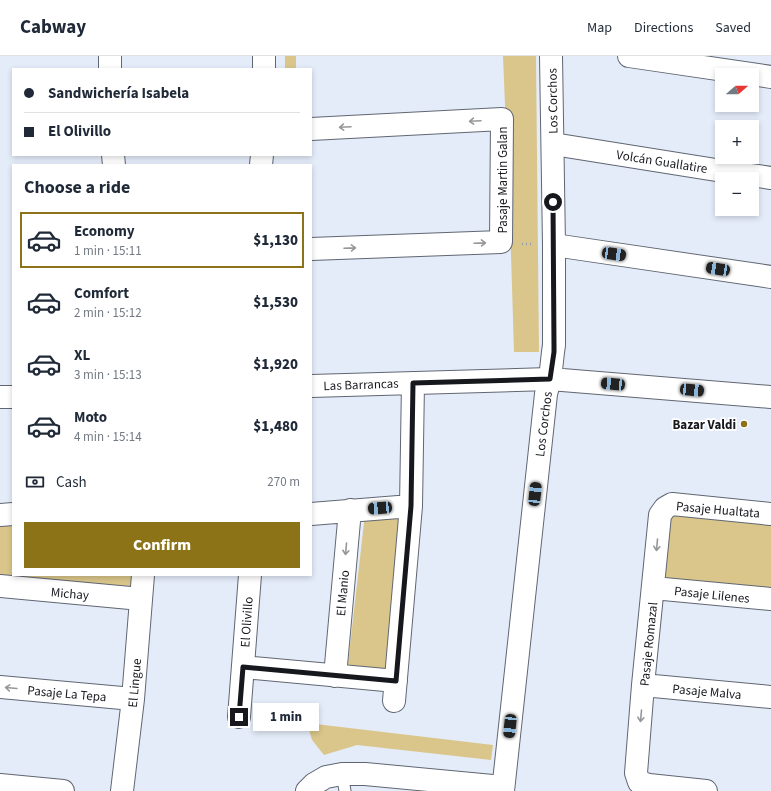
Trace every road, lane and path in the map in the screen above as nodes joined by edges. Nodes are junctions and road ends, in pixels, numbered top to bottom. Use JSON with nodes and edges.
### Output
{"nodes":[{"id":1,"x":110,"y":56,"type":"edge"},
{"id":2,"x":264,"y":56,"type":"edge"},
{"id":3,"x":551,"y":56,"type":"edge"},
{"id":4,"x":629,"y":56,"type":"edge"},
{"id":5,"x":110,"y":68,"type":"edge"},
{"id":6,"x":264,"y":68,"type":"edge"},
{"id":7,"x":771,"y":77,"type":"edge"},
{"id":8,"x":312,"y":129,"type":"edge"},
{"id":9,"x":553,"y":144,"type":"junction"},
{"id":10,"x":771,"y":178,"type":"edge"},
{"id":11,"x":501,"y":242,"type":"junction"},
{"id":12,"x":554,"y":245,"type":"junction"},
{"id":13,"x":312,"y":249,"type":"edge"},
{"id":14,"x":771,"y":277,"type":"edge"},
{"id":15,"x":550,"y":379,"type":"junction"},
{"id":16,"x":413,"y":383,"type":"junction"},
{"id":17,"x":312,"y":386,"type":"edge"},
{"id":18,"x":0,"y":397,"type":"edge"},
{"id":19,"x":12,"y":397,"type":"edge"},
{"id":20,"x":771,"y":397,"type":"edge"},
{"id":21,"x":411,"y":506,"type":"junction"},
{"id":22,"x":665,"y":508,"type":"joint"},
{"id":23,"x":350,"y":510,"type":"junction"},
{"id":24,"x":12,"y":514,"type":"edge"},
{"id":25,"x":312,"y":514,"type":"edge"},
{"id":26,"x":771,"y":514,"type":"edge"},
{"id":27,"x":0,"y":515,"type":"edge"},
{"id":28,"x":143,"y":576,"type":"edge"},
{"id":29,"x":250,"y":576,"type":"edge"},
{"id":30,"x":0,"y":586,"type":"edge"},
{"id":31,"x":653,"y":588,"type":"junction"},
{"id":32,"x":141,"y":599,"type":"junction"},
{"id":33,"x":771,"y":599,"type":"edge"},
{"id":34,"x":243,"y":667,"type":"junction"},
{"id":35,"x":334,"y":676,"type":"junction"},
{"id":36,"x":643,"y":685,"type":"junction"},
{"id":37,"x":0,"y":687,"type":"edge"},
{"id":38,"x":771,"y":697,"type":"edge"},
{"id":39,"x":133,"y":699,"type":"junction"},
{"id":40,"x":239,"y":717,"type":"dead end"},
{"id":41,"x":343,"y":783,"type":"edge"},
{"id":42,"x":0,"y":785,"type":"edge"},
{"id":43,"x":503,"y":789,"type":"edge"},
{"id":44,"x":63,"y":791,"type":"edge"},
{"id":45,"x":122,"y":791,"type":"edge"},
{"id":46,"x":306,"y":791,"type":"edge"},
{"id":47,"x":706,"y":791,"type":"edge"}],
"edges":[{"from":1,"to":5,"type":"street"},
{"from":2,"to":6,"type":"street"},
{"from":3,"to":9,"type":"street","name":"Los Corchos"},
{"from":4,"to":7,"type":"street"},
{"from":11,"to":8,"type":"street","name":"Pasaje Martin Galan","one_way":true},
{"from":9,"to":10,"type":"street","name":"Volcán Guallatire"},
{"from":9,"to":12,"type":"street","name":"Los Corchos"},
{"from":11,"to":12,"type":"path"},
{"from":13,"to":11,"type":"street","name":"Pasaje Martin Galan","one_way":true},
{"from":12,"to":14,"type":"street"},
{"from":12,"to":15,"type":"street","name":"Los Corchos"},
{"from":15,"to":16,"type":"street","name":"Las Barrancas"},
{"from":15,"to":20,"type":"street","name":"Las Barrancas"},
{"from":15,"to":43,"type":"street","name":"Los Corchos"},
{"from":16,"to":17,"type":"street","name":"Las Barrancas"},
{"from":16,"to":21,"type":"street"},
{"from":18,"to":19,"type":"street"},
{"from":21,"to":23,"type":"street"},
{"from":21,"to":35,"type":"street"},
{"from":22,"to":26,"type":"street","name":"Pasaje Hualtata"},
{"from":22,"to":31,"type":"street","name":"Pasaje Romazal","one_way":true},
{"from":23,"to":25,"type":"street"},
{"from":23,"to":35,"type":"street","name":"El Manio","one_way":true},
{"from":24,"to":27,"type":"street"},
{"from":28,"to":32,"type":"street","name":"El Lingue"},
{"from":29,"to":34,"type":"street","name":"El Olivillo"},
{"from":30,"to":32,"type":"street","name":"Michay"},
{"from":31,"to":33,"type":"street","name":"Pasaje Lilenes"},
{"from":31,"to":36,"type":"street","name":"Pasaje Romazal"},
{"from":32,"to":39,"type":"street","name":"El Lingue"},
{"from":34,"to":35,"type":"street"},
{"from":34,"to":40,"type":"street","name":"El Olivillo"},
{"from":36,"to":38,"type":"street","name":"Pasaje Malva"},
{"from":36,"to":47,"type":"street","name":"Pasaje Romazal","one_way":true},
{"from":39,"to":37,"type":"street","name":"Pasaje La Tepa","one_way":true},
{"from":39,"to":45,"type":"street","name":"El Lingue"},
{"from":41,"to":43,"type":"street"},
{"from":41,"to":46,"type":"street"},
{"from":42,"to":44,"type":"street"}]}
